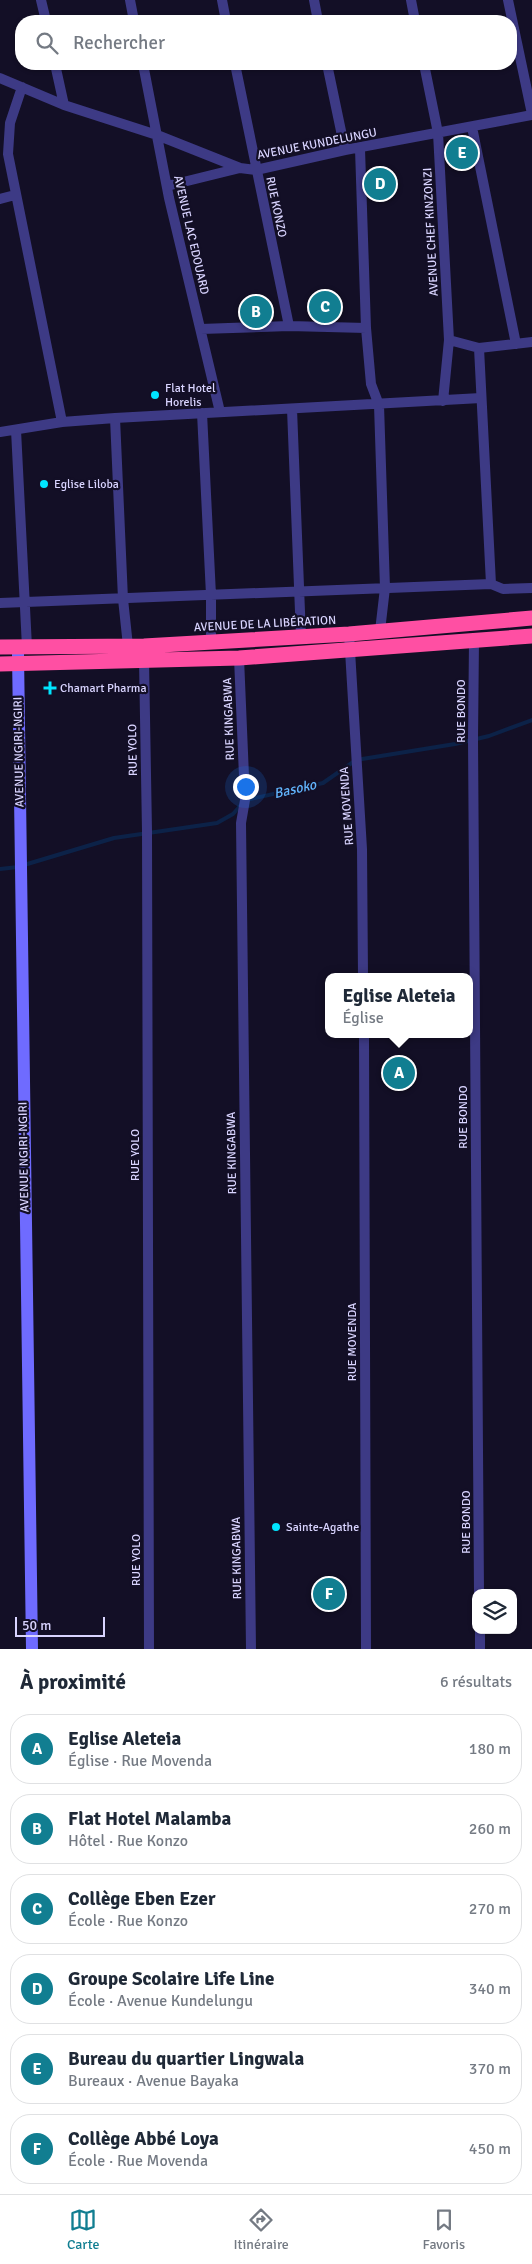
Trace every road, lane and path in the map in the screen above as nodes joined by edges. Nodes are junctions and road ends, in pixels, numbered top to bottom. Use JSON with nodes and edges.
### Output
{"nodes":[{"id":1,"x":41,"y":0,"type":"edge"},
{"id":2,"x":130,"y":0,"type":"edge"},
{"id":3,"x":222,"y":0,"type":"edge"},
{"id":4,"x":314,"y":0,"type":"edge"},
{"id":5,"x":411,"y":0,"type":"edge"},
{"id":6,"x":508,"y":0,"type":"edge"},
{"id":7,"x":45,"y":15,"type":"edge"},
{"id":8,"x":133,"y":15,"type":"edge"},
{"id":9,"x":225,"y":15,"type":"edge"},
{"id":10,"x":317,"y":15,"type":"edge"},
{"id":11,"x":414,"y":15,"type":"edge"},
{"id":12,"x":511,"y":15,"type":"edge"},
{"id":13,"x":517,"y":43,"type":"edge"},
{"id":14,"x":56,"y":70,"type":"edge"},
{"id":15,"x":143,"y":70,"type":"edge"},
{"id":16,"x":236,"y":70,"type":"edge"},
{"id":17,"x":328,"y":70,"type":"edge"},
{"id":18,"x":425,"y":70,"type":"edge"},
{"id":19,"x":0,"y":78,"type":"edge"},
{"id":20,"x":22,"y":87,"type":"junction"},
{"id":21,"x":64,"y":105,"type":"junction"},
{"id":22,"x":532,"y":114,"type":"edge"},
{"id":23,"x":472,"y":127,"type":"junction"},
{"id":24,"x":438,"y":133,"type":"junction"},
{"id":25,"x":157,"y":135,"type":"junction"},
{"id":26,"x":360,"y":149,"type":"junction"},
{"id":27,"x":345,"y":150,"type":"junction"},
{"id":28,"x":240,"y":168,"type":"junction"},
{"id":29,"x":256,"y":170,"type":"junction"},
{"id":30,"x":167,"y":186,"type":"junction"},
{"id":31,"x":15,"y":195,"type":"junction"},
{"id":32,"x":0,"y":199,"type":"edge"},
{"id":33,"x":289,"y":326,"type":"junction"},
{"id":34,"x":366,"y":328,"type":"junction"},
{"id":35,"x":201,"y":329,"type":"junction"},
{"id":36,"x":449,"y":340,"type":"junction"},
{"id":37,"x":532,"y":342,"type":"edge"},
{"id":38,"x":516,"y":344,"type":"junction"},
{"id":39,"x":479,"y":348,"type":"junction"},
{"id":40,"x":481,"y":398,"type":"junction"},
{"id":41,"x":443,"y":401,"type":"junction"},
{"id":42,"x":379,"y":405,"type":"junction"},
{"id":43,"x":292,"y":409,"type":"junction"},
{"id":44,"x":220,"y":412,"type":"junction"},
{"id":45,"x":202,"y":413,"type":"junction"},
{"id":46,"x":115,"y":418,"type":"junction"},
{"id":47,"x":62,"y":422,"type":"junction"},
{"id":48,"x":16,"y":430,"type":"junction"},
{"id":49,"x":0,"y":432,"type":"edge"},
{"id":50,"x":491,"y":584,"type":"junction"},
{"id":51,"x":385,"y":588,"type":"junction"},
{"id":52,"x":532,"y":588,"type":"edge"},
{"id":53,"x":299,"y":592,"type":"junction"},
{"id":54,"x":212,"y":595,"type":"junction"},
{"id":55,"x":123,"y":599,"type":"junction"},
{"id":56,"x":0,"y":602,"type":"edge"},
{"id":57,"x":24,"y":602,"type":"junction"},
{"id":58,"x":532,"y":618,"type":"edge"},
{"id":59,"x":380,"y":631,"type":"junction"},
{"id":60,"x":350,"y":634,"type":"junction"},
{"id":61,"x":532,"y":636,"type":"edge"},
{"id":62,"x":301,"y":637,"type":"junction"},
{"id":63,"x":474,"y":640,"type":"junction"},
{"id":64,"x":211,"y":642,"type":"junction"},
{"id":65,"x":128,"y":646,"type":"junction"},
{"id":66,"x":0,"y":647,"type":"edge"},
{"id":67,"x":22,"y":647,"type":"junction"},
{"id":68,"x":350,"y":650,"type":"junction"},
{"id":69,"x":239,"y":658,"type":"junction"},
{"id":70,"x":144,"y":660,"type":"junction"},
{"id":71,"x":0,"y":664,"type":"edge"},
{"id":72,"x":18,"y":664,"type":"junction"},
{"id":73,"x":363,"y":973,"type":"edge"},
{"id":74,"x":364,"y":1038,"type":"edge"},
{"id":75,"x":479,"y":1589,"type":"edge"},
{"id":76,"x":480,"y":1634,"type":"edge"},
{"id":77,"x":32,"y":1649,"type":"edge"},
{"id":78,"x":149,"y":1649,"type":"edge"},
{"id":79,"x":251,"y":1649,"type":"edge"},
{"id":80,"x":366,"y":1649,"type":"edge"},
{"id":81,"x":480,"y":1649,"type":"edge"}],
"edges":[{"from":1,"to":7,"type":"street"},
{"from":2,"to":8,"type":"street"},
{"from":3,"to":9,"type":"street"},
{"from":4,"to":10,"type":"street"},
{"from":5,"to":11,"type":"street"},
{"from":6,"to":12,"type":"street"},
{"from":13,"to":22,"type":"street"},
{"from":14,"to":21,"type":"street"},
{"from":15,"to":25,"type":"street","name":"AVENUE LAC EDOUARD"},
{"from":16,"to":29,"type":"street","name":"RUE KONZO"},
{"from":17,"to":27,"type":"street"},
{"from":18,"to":24,"type":"street","name":"AVENUE CHEF KINZONZI"},
{"from":19,"to":20,"type":"street","name":"AVENUE KUNDELUNGU"},
{"from":20,"to":21,"type":"street","name":"AVENUE KUNDELUNGU"},
{"from":20,"to":31,"type":"street"},
{"from":21,"to":25,"type":"street","name":"AVENUE KUNDELUNGU"},
{"from":22,"to":23,"type":"street","name":"AVENUE KUNDELUNGU"},
{"from":23,"to":24,"type":"street","name":"AVENUE KUNDELUNGU"},
{"from":23,"to":38,"type":"street"},
{"from":24,"to":26,"type":"street","name":"AVENUE KUNDELUNGU"},
{"from":24,"to":36,"type":"street","name":"AVENUE CHEF KINZONZI"},
{"from":25,"to":28,"type":"street","name":"AVENUE KUNDELUNGU"},
{"from":25,"to":30,"type":"street","name":"AVENUE LAC EDOUARD"},
{"from":26,"to":27,"type":"street","name":"AVENUE KUNDELUNGU"},
{"from":26,"to":34,"type":"street"},
{"from":27,"to":29,"type":"street","name":"AVENUE KUNDELUNGU"},
{"from":28,"to":29,"type":"street","name":"AVENUE KUNDELUNGU"},
{"from":28,"to":30,"type":"street"},
{"from":29,"to":33,"type":"street","name":"RUE KONZO"},
{"from":30,"to":35,"type":"street","name":"AVENUE LAC EDOUARD"},
{"from":31,"to":32,"type":"street"},
{"from":31,"to":47,"type":"street"},
{"from":33,"to":34,"type":"street"},
{"from":33,"to":35,"type":"street"},
{"from":34,"to":42,"type":"street"},
{"from":35,"to":44,"type":"street","name":"AVENUE LAC EDOUARD"},
{"from":36,"to":39,"type":"street"},
{"from":36,"to":41,"type":"street","name":"AVENUE CHEF KINZONZI"},
{"from":37,"to":38,"type":"street"},
{"from":38,"to":39,"type":"street"},
{"from":39,"to":40,"type":"street"},
{"from":40,"to":41,"type":"street"},
{"from":40,"to":50,"type":"street"},
{"from":41,"to":42,"type":"street"},
{"from":42,"to":43,"type":"street"},
{"from":42,"to":51,"type":"street"},
{"from":43,"to":44,"type":"street"},
{"from":43,"to":53,"type":"street"},
{"from":44,"to":45,"type":"street"},
{"from":45,"to":46,"type":"street"},
{"from":45,"to":54,"type":"street"},
{"from":46,"to":47,"type":"street"},
{"from":46,"to":55,"type":"street"},
{"from":47,"to":48,"type":"street"},
{"from":48,"to":49,"type":"street"},
{"from":48,"to":57,"type":"street"},
{"from":50,"to":51,"type":"street"},
{"from":50,"to":52,"type":"street"},
{"from":51,"to":53,"type":"street"},
{"from":51,"to":59,"type":"street"},
{"from":53,"to":54,"type":"street"},
{"from":53,"to":62,"type":"street"},
{"from":54,"to":55,"type":"street"},
{"from":54,"to":64,"type":"street"},
{"from":55,"to":57,"type":"street"},
{"from":55,"to":65,"type":"street"},
{"from":56,"to":57,"type":"street"},
{"from":57,"to":67,"type":"street"},
{"from":58,"to":59,"type":"highway","name":"AVENUE DE LA LIBÉRATION"},
{"from":59,"to":60,"type":"highway","name":"AVENUE DE LA LIBÉRATION"},
{"from":60,"to":62,"type":"highway","name":"AVENUE DE LA LIBÉRATION"},
{"from":60,"to":68,"type":"street","name":"RUE MOVENDA"},
{"from":61,"to":63,"type":"highway"},
{"from":62,"to":64,"type":"highway","name":"AVENUE DE LA LIBÉRATION"},
{"from":63,"to":68,"type":"highway"},
{"from":63,"to":75,"type":"street","name":"RUE BONDO"},
{"from":64,"to":65,"type":"highway","name":"AVENUE DE LA LIBÉRATION"},
{"from":65,"to":67,"type":"highway","name":"AVENUE DE LA LIBÉRATION"},
{"from":66,"to":67,"type":"highway","name":"AVENUE DE LA LIBÉRATION"},
{"from":67,"to":72,"type":"street","name":"AVENUE NGIRI-NGIRI"},
{"from":68,"to":69,"type":"highway"},
{"from":68,"to":73,"type":"street","name":"RUE MOVENDA"},
{"from":69,"to":70,"type":"highway"},
{"from":69,"to":79,"type":"street","name":"RUE KINGABWA"},
{"from":70,"to":72,"type":"highway"},
{"from":70,"to":78,"type":"street","name":"RUE YOLO"},
{"from":71,"to":72,"type":"highway"},
{"from":72,"to":77,"type":"street","name":"AVENUE NGIRI-NGIRI"},
{"from":74,"to":80,"type":"street","name":"RUE MOVENDA"},
{"from":76,"to":81,"type":"street"}]}
